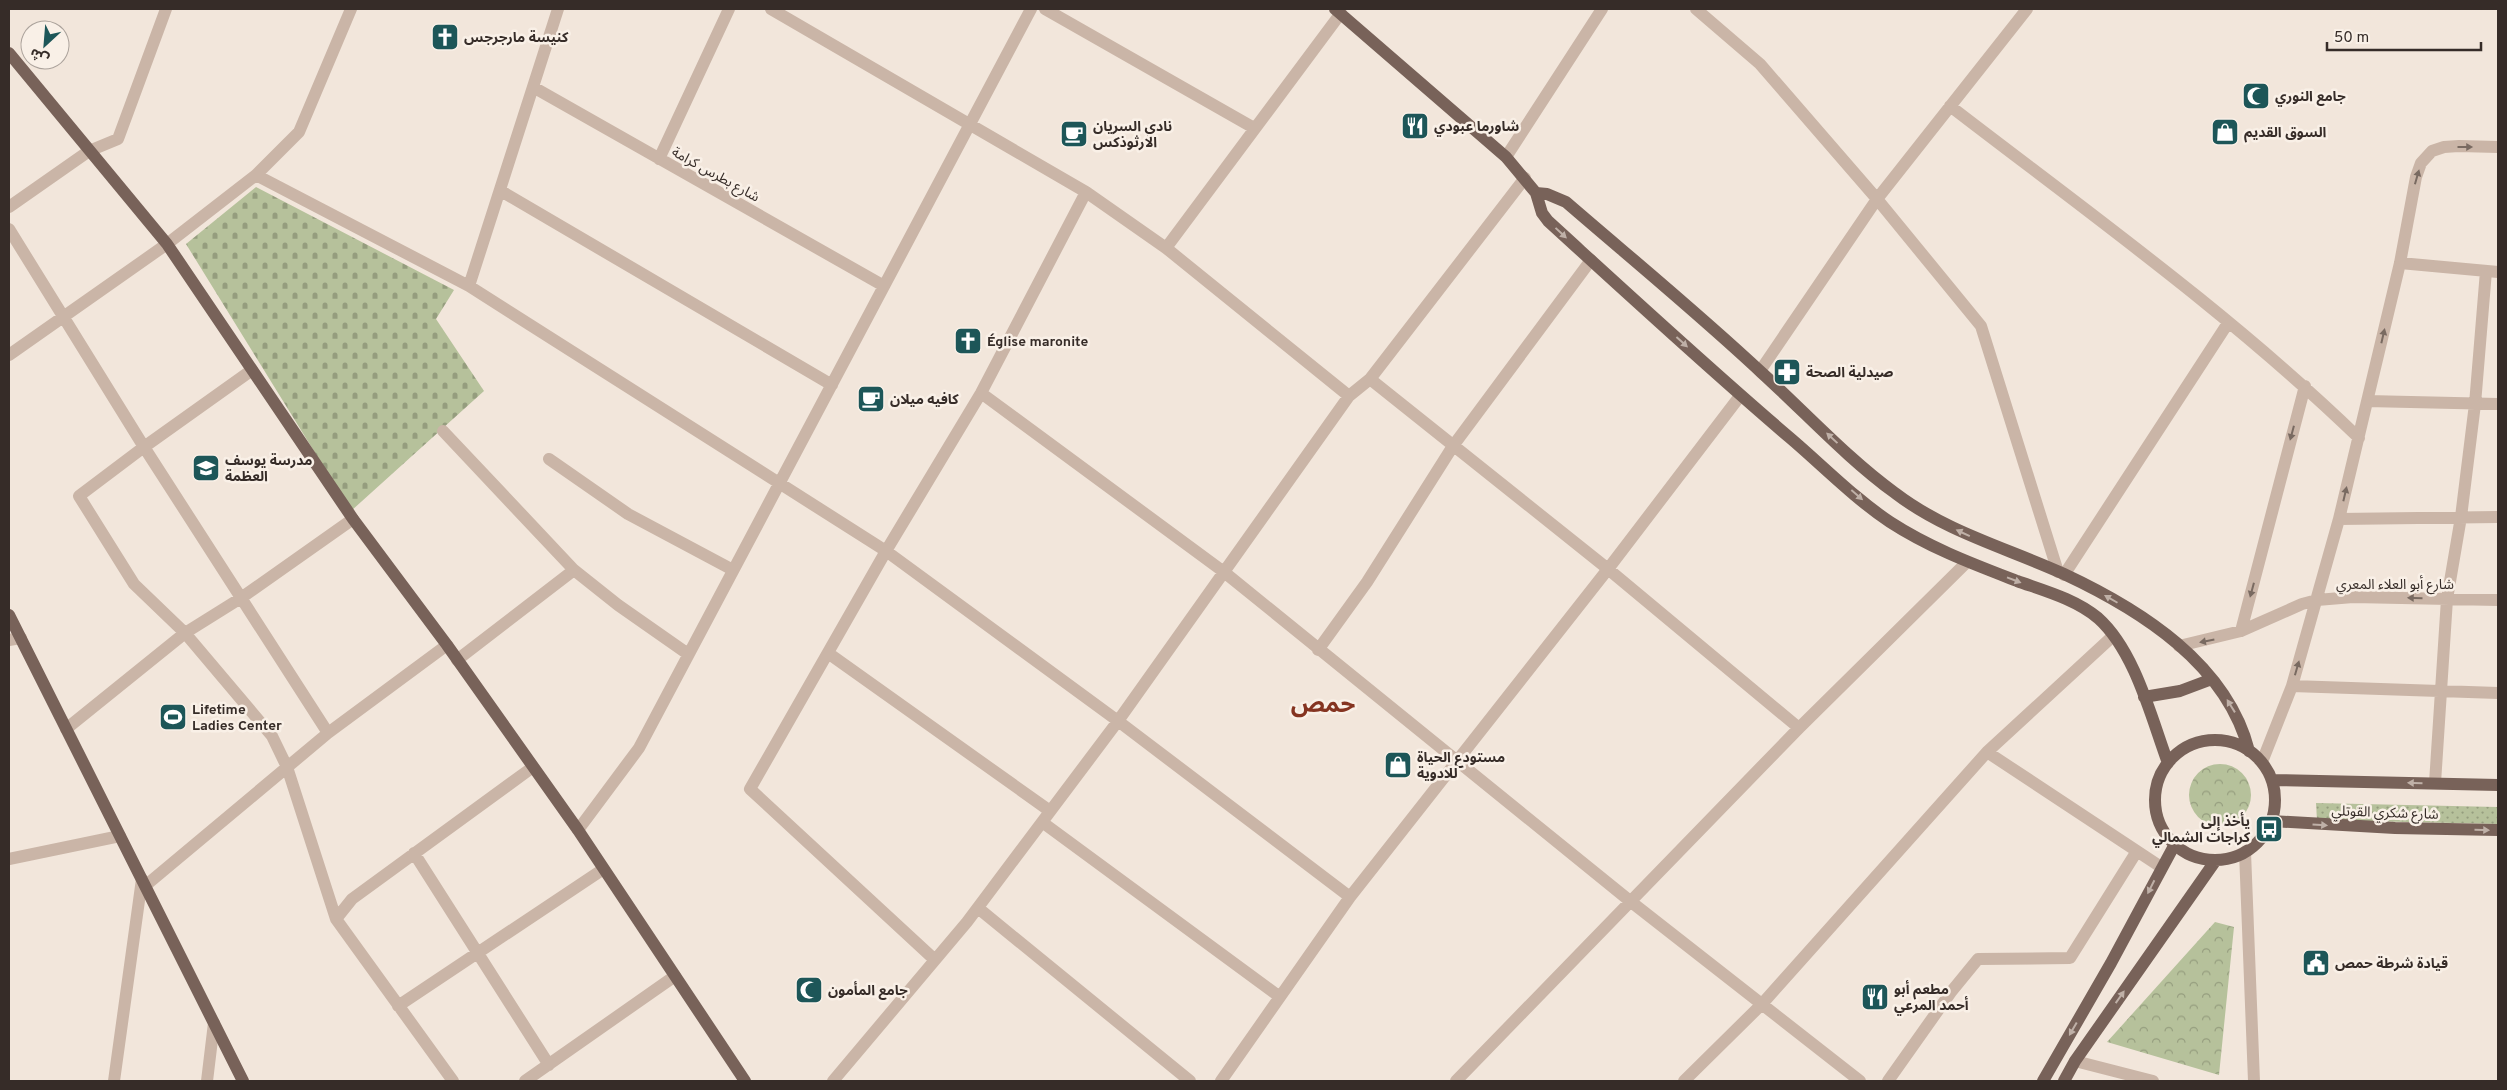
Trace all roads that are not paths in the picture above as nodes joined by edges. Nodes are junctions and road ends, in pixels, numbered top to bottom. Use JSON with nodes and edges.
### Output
{"nodes":[{"id":1,"x":166,"y":9,"type":"edge"},
{"id":2,"x":351,"y":9,"type":"edge"},
{"id":3,"x":558,"y":9,"type":"edge"},
{"id":4,"x":729,"y":9,"type":"edge"},
{"id":5,"x":771,"y":9,"type":"edge"},
{"id":6,"x":1031,"y":9,"type":"edge"},
{"id":7,"x":1045,"y":9,"type":"edge"},
{"id":8,"x":1602,"y":9,"type":"edge"},
{"id":9,"x":1696,"y":9,"type":"edge"},
{"id":10,"x":2027,"y":9,"type":"edge"},
{"id":11,"x":1338,"y":11,"type":"edge"},
{"id":12,"x":9,"y":54,"type":"edge"},
{"id":13,"x":533,"y":87,"type":"junction"},
{"id":14,"x":1950,"y":106,"type":"junction"},
{"id":15,"x":969,"y":125,"type":"junction"},
{"id":16,"x":1254,"y":128,"type":"junction"},
{"id":17,"x":2498,"y":147,"type":"edge"},
{"id":18,"x":89,"y":151,"type":"junction"},
{"id":19,"x":1506,"y":157,"type":"junction"},
{"id":20,"x":659,"y":159,"type":"junction"},
{"id":21,"x":256,"y":175,"type":"junction"},
{"id":22,"x":1525,"y":178,"type":"junction"},
{"id":23,"x":501,"y":191,"type":"junction"},
{"id":24,"x":1086,"y":192,"type":"junction"},
{"id":25,"x":1536,"y":193,"type":"junction"},
{"id":26,"x":1877,"y":200,"type":"junction"},
{"id":27,"x":9,"y":207,"type":"edge"},
{"id":28,"x":9,"y":229,"type":"edge"},
{"id":29,"x":167,"y":244,"type":"junction"},
{"id":30,"x":1166,"y":248,"type":"junction"},
{"id":31,"x":1591,"y":260,"type":"junction"},
{"id":32,"x":2400,"y":263,"type":"junction"},
{"id":33,"x":2492,"y":272,"type":"edge"},
{"id":34,"x":469,"y":286,"type":"junction"},
{"id":35,"x":884,"y":286,"type":"junction"},
{"id":36,"x":63,"y":317,"type":"junction"},
{"id":37,"x":2228,"y":323,"type":"junction"},
{"id":38,"x":9,"y":355,"type":"edge"},
{"id":39,"x":252,"y":370,"type":"junction"},
{"id":40,"x":1760,"y":371,"type":"junction"},
{"id":41,"x":1370,"y":379,"type":"junction"},
{"id":42,"x":832,"y":385,"type":"junction"},
{"id":43,"x":2305,"y":386,"type":"junction"},
{"id":44,"x":981,"y":393,"type":"junction"},
{"id":45,"x":1348,"y":396,"type":"junction"},
{"id":46,"x":1740,"y":396,"type":"junction"},
{"id":47,"x":2367,"y":401,"type":"junction"},
{"id":48,"x":2475,"y":404,"type":"junction"},
{"id":49,"x":2498,"y":404,"type":"edge"},
{"id":50,"x":443,"y":431,"type":"dead end"},
{"id":51,"x":2359,"y":438,"type":"junction"},
{"id":52,"x":1453,"y":446,"type":"junction"},
{"id":53,"x":144,"y":447,"type":"junction"},
{"id":54,"x":549,"y":459,"type":"dead end"},
{"id":55,"x":779,"y":484,"type":"junction"},
{"id":56,"x":2461,"y":517,"type":"junction"},
{"id":57,"x":2498,"y":517,"type":"edge"},
{"id":58,"x":353,"y":519,"type":"junction"},
{"id":59,"x":2339,"y":519,"type":"junction"},
{"id":60,"x":886,"y":551,"type":"junction"},
{"id":61,"x":1967,"y":562,"type":"junction"},
{"id":62,"x":1608,"y":569,"type":"junction"},
{"id":63,"x":574,"y":570,"type":"junction"},
{"id":64,"x":733,"y":570,"type":"junction"},
{"id":65,"x":1224,"y":572,"type":"junction"},
{"id":66,"x":2061,"y":573,"type":"junction"},
{"id":67,"x":242,"y":598,"type":"junction"},
{"id":68,"x":2447,"y":599,"type":"junction"},
{"id":69,"x":2317,"y":600,"type":"junction"},
{"id":70,"x":2498,"y":600,"type":"edge"},
{"id":71,"x":9,"y":615,"type":"edge"},
{"id":72,"x":2241,"y":631,"type":"junction"},
{"id":73,"x":185,"y":633,"type":"junction"},
{"id":74,"x":2113,"y":636,"type":"junction"},
{"id":75,"x":15,"y":639,"type":"edge"},
{"id":76,"x":447,"y":645,"type":"junction"},
{"id":77,"x":2179,"y":646,"type":"junction"},
{"id":78,"x":1318,"y":650,"type":"junction"},
{"id":79,"x":828,"y":652,"type":"junction"},
{"id":80,"x":688,"y":654,"type":"junction"},
{"id":81,"x":457,"y":660,"type":"junction"},
{"id":82,"x":2212,"y":679,"type":"junction"},
{"id":83,"x":2292,"y":686,"type":"junction"},
{"id":84,"x":2442,"y":691,"type":"junction"},
{"id":85,"x":2498,"y":693,"type":"edge"},
{"id":86,"x":2144,"y":697,"type":"junction"},
{"id":87,"x":1118,"y":720,"type":"junction"},
{"id":88,"x":1799,"y":728,"type":"junction"},
{"id":89,"x":66,"y":729,"type":"junction"},
{"id":90,"x":328,"y":733,"type":"junction"},
{"id":91,"x":2249,"y":750,"type":"junction"},
{"id":92,"x":1987,"y":752,"type":"junction"},
{"id":93,"x":1457,"y":761,"type":"junction"},
{"id":94,"x":2262,"y":762,"type":"junction"},
{"id":95,"x":2168,"y":763,"type":"junction"},
{"id":96,"x":533,"y":767,"type":"junction"},
{"id":97,"x":287,"y":768,"type":"junction"},
{"id":98,"x":2272,"y":780,"type":"junction"},
{"id":99,"x":2435,"y":783,"type":"junction"},
{"id":100,"x":2498,"y":785,"type":"edge"},
{"id":101,"x":1050,"y":811,"type":"junction"},
{"id":102,"x":2271,"y":821,"type":"junction"},
{"id":103,"x":1042,"y":822,"type":"junction"},
{"id":104,"x":578,"y":830,"type":"junction"},
{"id":105,"x":2498,"y":830,"type":"edge"},
{"id":106,"x":120,"y":836,"type":"junction"},
{"id":107,"x":2175,"y":844,"type":"junction"},
{"id":108,"x":2136,"y":851,"type":"junction"},
{"id":109,"x":2245,"y":852,"type":"junction"},
{"id":110,"x":414,"y":853,"type":"junction"},
{"id":111,"x":9,"y":859,"type":"edge"},
{"id":112,"x":2216,"y":860,"type":"junction"},
{"id":113,"x":2161,"y":867,"type":"junction"},
{"id":114,"x":602,"y":870,"type":"junction"},
{"id":115,"x":143,"y":882,"type":"junction"},
{"id":116,"x":1350,"y":897,"type":"junction"},
{"id":117,"x":1630,"y":901,"type":"junction"},
{"id":118,"x":978,"y":908,"type":"junction"},
{"id":119,"x":336,"y":919,"type":"junction"},
{"id":120,"x":478,"y":953,"type":"junction"},
{"id":121,"x":935,"y":960,"type":"junction"},
{"id":122,"x":675,"y":976,"type":"junction"},
{"id":123,"x":1280,"y":997,"type":"junction"},
{"id":124,"x":1762,"y":1004,"type":"junction"},
{"id":125,"x":398,"y":1006,"type":"junction"},
{"id":126,"x":214,"y":1023,"type":"junction"},
{"id":127,"x":2075,"y":1061,"type":"junction"},
{"id":128,"x":549,"y":1065,"type":"junction"},
{"id":129,"x":114,"y":1081,"type":"edge"},
{"id":130,"x":207,"y":1081,"type":"edge"},
{"id":131,"x":243,"y":1081,"type":"edge"},
{"id":132,"x":453,"y":1081,"type":"edge"},
{"id":133,"x":525,"y":1081,"type":"edge"},
{"id":134,"x":745,"y":1081,"type":"edge"},
{"id":135,"x":832,"y":1081,"type":"edge"},
{"id":136,"x":1190,"y":1081,"type":"edge"},
{"id":137,"x":1221,"y":1081,"type":"edge"},
{"id":138,"x":1456,"y":1081,"type":"edge"},
{"id":139,"x":1684,"y":1081,"type":"edge"},
{"id":140,"x":1860,"y":1081,"type":"edge"},
{"id":141,"x":1888,"y":1081,"type":"edge"},
{"id":142,"x":2043,"y":1081,"type":"edge"},
{"id":143,"x":2064,"y":1081,"type":"edge"},
{"id":144,"x":2153,"y":1081,"type":"edge"},
{"id":145,"x":2254,"y":1081,"type":"edge"}],
"edges":[{"from":1,"to":18,"type":"street"},
{"from":2,"to":21,"type":"street"},
{"from":3,"to":13,"type":"street"},
{"from":4,"to":20,"type":"street"},
{"from":5,"to":15,"type":"street"},
{"from":6,"to":15,"type":"street"},
{"from":7,"to":16,"type":"street"},
{"from":8,"to":19,"type":"street"},
{"from":9,"to":26,"type":"street"},
{"from":10,"to":14,"type":"street"},
{"from":11,"to":16,"type":"street"},
{"from":11,"to":19,"type":"main road"},
{"from":12,"to":18,"type":"main road"},
{"from":13,"to":20,"type":"street","name":"شارع بطرس كرامة"},
{"from":13,"to":23,"type":"street"},
{"from":14,"to":26,"type":"street"},
{"from":14,"to":37,"type":"street"},
{"from":15,"to":24,"type":"street"},
{"from":15,"to":35,"type":"street"},
{"from":16,"to":30,"type":"street"},
{"from":32,"to":17,"type":"street","one_way":true},
{"from":18,"to":27,"type":"street"},
{"from":18,"to":29,"type":"main road"},
{"from":19,"to":22,"type":"main road"},
{"from":20,"to":35,"type":"street","name":"شارع بطرس كرامة"},
{"from":21,"to":29,"type":"street"},
{"from":21,"to":34,"type":"street"},
{"from":22,"to":25,"type":"main road"},
{"from":22,"to":41,"type":"street"},
{"from":23,"to":34,"type":"street"},
{"from":23,"to":42,"type":"street"},
{"from":24,"to":30,"type":"street"},
{"from":24,"to":44,"type":"street"},
{"from":25,"to":31,"type":"main road","one_way":true},
{"from":25,"to":40,"type":"main road"},
{"from":26,"to":40,"type":"street"},
{"from":26,"to":66,"type":"street"},
{"from":28,"to":36,"type":"street"},
{"from":29,"to":36,"type":"street"},
{"from":29,"to":39,"type":"main road"},
{"from":30,"to":45,"type":"street"},
{"from":31,"to":46,"type":"main road","one_way":true},
{"from":31,"to":52,"type":"street"},
{"from":32,"to":33,"type":"street"},
{"from":47,"to":32,"type":"street","one_way":true},
{"from":33,"to":48,"type":"street"},
{"from":34,"to":55,"type":"street"},
{"from":35,"to":42,"type":"street"},
{"from":36,"to":38,"type":"street"},
{"from":36,"to":53,"type":"street"},
{"from":37,"to":43,"type":"street"},
{"from":37,"to":66,"type":"street"},
{"from":39,"to":53,"type":"street"},
{"from":39,"to":58,"type":"main road"},
{"from":66,"to":40,"type":"main road","one_way":true},
{"from":41,"to":45,"type":"street"},
{"from":41,"to":52,"type":"street"},
{"from":42,"to":55,"type":"street"},
{"from":43,"to":51,"type":"street"},
{"from":43,"to":72,"type":"street","one_way":true},
{"from":44,"to":60,"type":"street"},
{"from":44,"to":65,"type":"street"},
{"from":45,"to":65,"type":"street"},
{"from":46,"to":61,"type":"main road","one_way":true},
{"from":46,"to":62,"type":"street"},
{"from":47,"to":48,"type":"street"},
{"from":47,"to":51,"type":"street"},
{"from":48,"to":49,"type":"street"},
{"from":48,"to":56,"type":"street"},
{"from":50,"to":63,"type":"street"},
{"from":59,"to":51,"type":"street","one_way":true},
{"from":52,"to":62,"type":"street"},
{"from":52,"to":78,"type":"street"},
{"from":53,"to":67,"type":"street"},
{"from":53,"to":73,"type":"street"},
{"from":54,"to":64,"type":"street"},
{"from":55,"to":60,"type":"street"},
{"from":55,"to":64,"type":"street"},
{"from":56,"to":57,"type":"street"},
{"from":56,"to":59,"type":"street"},
{"from":56,"to":68,"type":"street"},
{"from":58,"to":67,"type":"street"},
{"from":58,"to":76,"type":"main road"},
{"from":59,"to":69,"type":"street"},
{"from":60,"to":79,"type":"street"},
{"from":60,"to":87,"type":"street"},
{"from":61,"to":74,"type":"main road","one_way":true},
{"from":61,"to":88,"type":"street"},
{"from":62,"to":88,"type":"street"},
{"from":62,"to":93,"type":"street"},
{"from":63,"to":80,"type":"street"},
{"from":63,"to":81,"type":"street"},
{"from":64,"to":80,"type":"street"},
{"from":65,"to":78,"type":"street"},
{"from":65,"to":87,"type":"street"},
{"from":77,"to":66,"type":"main road","one_way":true},
{"from":67,"to":73,"type":"street"},
{"from":67,"to":90,"type":"street"},
{"from":68,"to":69,"type":"street","name":"شارع أبو العلاء المعري","one_way":true},
{"from":68,"to":70,"type":"street","name":"شارع أبو العلاء المعري"},
{"from":68,"to":84,"type":"street"},
{"from":69,"to":72,"type":"street","name":"شارع أبو العلاء المعري"},
{"from":83,"to":69,"type":"street","one_way":true},
{"from":71,"to":75,"type":"main road"},
{"from":72,"to":77,"type":"street","name":"شارع أبو العلاء المعري","one_way":true},
{"from":73,"to":89,"type":"street"},
{"from":73,"to":97,"type":"street"},
{"from":74,"to":86,"type":"main road"},
{"from":74,"to":92,"type":"street"},
{"from":75,"to":89,"type":"main road"},
{"from":76,"to":81,"type":"main road"},
{"from":76,"to":90,"type":"street"},
{"from":77,"to":82,"type":"main road"},
{"from":78,"to":93,"type":"street"},
{"from":79,"to":101,"type":"street"},
{"from":79,"to":121,"type":"street"},
{"from":80,"to":104,"type":"street"},
{"from":81,"to":96,"type":"main road"},
{"from":82,"to":86,"type":"main road"},
{"from":91,"to":82,"type":"main road","one_way":true},
{"from":83,"to":84,"type":"street"},
{"from":83,"to":94,"type":"street"},
{"from":84,"to":85,"type":"street"},
{"from":84,"to":99,"type":"street"},
{"from":86,"to":95,"type":"main road"},
{"from":87,"to":101,"type":"street"},
{"from":87,"to":116,"type":"street"},
{"from":88,"to":117,"type":"street"},
{"from":89,"to":106,"type":"main road"},
{"from":90,"to":97,"type":"street"},
{"from":91,"to":94,"type":"main road"},
{"from":91,"to":95,"type":"main road"},
{"from":92,"to":108,"type":"street"},
{"from":92,"to":124,"type":"street"},
{"from":93,"to":116,"type":"street"},
{"from":93,"to":117,"type":"street"},
{"from":94,"to":98,"type":"main road"},
{"from":95,"to":107,"type":"main road"},
{"from":96,"to":104,"type":"main road"},
{"from":96,"to":110,"type":"street"},
{"from":97,"to":115,"type":"street"},
{"from":97,"to":119,"type":"street"},
{"from":99,"to":98,"type":"main road","name":"شارع شكري القوتلي","one_way":true},
{"from":98,"to":102,"type":"main road"},
{"from":99,"to":100,"type":"main road","name":"شارع شكري القوتلي"},
{"from":101,"to":103,"type":"street"},
{"from":102,"to":105,"type":"main road","name":"شارع شكري القوتلي","one_way":true},
{"from":102,"to":109,"type":"main road"},
{"from":103,"to":118,"type":"street"},
{"from":103,"to":123,"type":"street"},
{"from":104,"to":114,"type":"main road"},
{"from":106,"to":111,"type":"street"},
{"from":106,"to":115,"type":"main road"},
{"from":107,"to":112,"type":"main road"},
{"from":107,"to":113,"type":"main road"},
{"from":108,"to":113,"type":"street"},
{"from":108,"to":141,"type":"street"},
{"from":109,"to":112,"type":"main road"},
{"from":109,"to":145,"type":"street"},
{"from":110,"to":119,"type":"street"},
{"from":110,"to":120,"type":"street"},
{"from":127,"to":112,"type":"main road","one_way":true},
{"from":113,"to":142,"type":"main road","one_way":true},
{"from":114,"to":120,"type":"street"},
{"from":114,"to":122,"type":"main road"},
{"from":115,"to":126,"type":"main road"},
{"from":115,"to":129,"type":"street"},
{"from":116,"to":123,"type":"street"},
{"from":117,"to":124,"type":"street"},
{"from":117,"to":138,"type":"street"},
{"from":118,"to":121,"type":"street"},
{"from":118,"to":136,"type":"street"},
{"from":119,"to":125,"type":"street"},
{"from":120,"to":125,"type":"street"},
{"from":120,"to":128,"type":"street"},
{"from":121,"to":135,"type":"street"},
{"from":122,"to":128,"type":"street"},
{"from":122,"to":134,"type":"main road"},
{"from":123,"to":137,"type":"street"},
{"from":124,"to":139,"type":"street"},
{"from":124,"to":140,"type":"street"},
{"from":125,"to":132,"type":"street"},
{"from":126,"to":130,"type":"street"},
{"from":126,"to":131,"type":"main road"},
{"from":127,"to":143,"type":"main road"},
{"from":127,"to":144,"type":"street"},
{"from":128,"to":133,"type":"street"}]}
